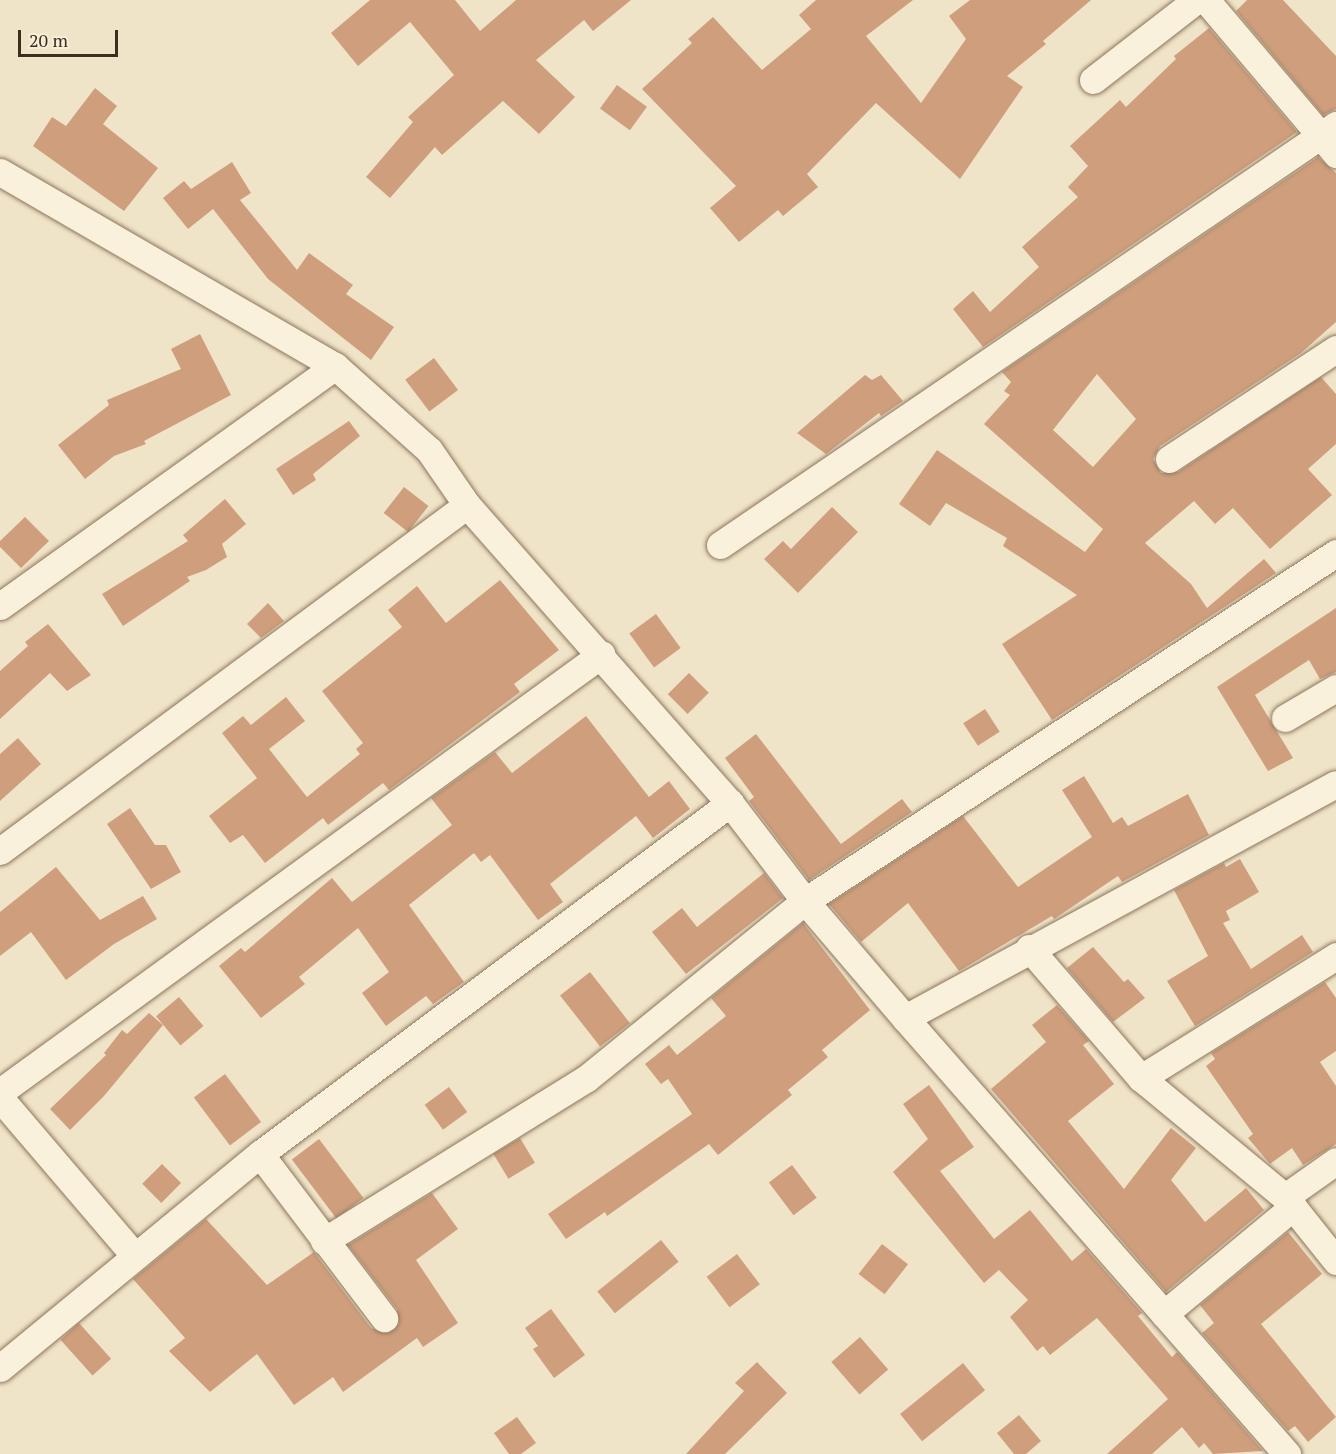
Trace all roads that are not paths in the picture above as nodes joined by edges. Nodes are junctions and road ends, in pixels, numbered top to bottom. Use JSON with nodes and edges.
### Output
{"nodes":[{"id":1,"x":1196,"y":0,"type":"edge"},
{"id":2,"x":1206,"y":0,"type":"edge"},
{"id":3,"x":1093,"y":80,"type":"dead end"},
{"id":4,"x":1330,"y":138,"type":"edge"},
{"id":5,"x":0,"y":172,"type":"edge"},
{"id":6,"x":1336,"y":349,"type":"edge"},
{"id":7,"x":335,"y":366,"type":"junction"},
{"id":8,"x":1169,"y":459,"type":"dead end"},
{"id":9,"x":467,"y":505,"type":"junction"},
{"id":10,"x":720,"y":545,"type":"dead end"},
{"id":11,"x":1336,"y":553,"type":"edge"},
{"id":12,"x":0,"y":606,"type":"edge"},
{"id":13,"x":602,"y":654,"type":"junction"},
{"id":14,"x":1336,"y":688,"type":"edge"},
{"id":15,"x":1285,"y":718,"type":"dead end"},
{"id":16,"x":1336,"y":784,"type":"edge"},
{"id":17,"x":730,"y":803,"type":"junction"},
{"id":18,"x":0,"y":851,"type":"edge"},
{"id":19,"x":805,"y":901,"type":"junction"},
{"id":20,"x":1029,"y":948,"type":"junction"},
{"id":21,"x":1336,"y":956,"type":"edge"},
{"id":22,"x":905,"y":1018,"type":"junction"},
{"id":23,"x":1141,"y":1078,"type":"junction"},
{"id":24,"x":0,"y":1092,"type":"edge"},
{"id":25,"x":0,"y":1098,"type":"edge"},
{"id":26,"x":260,"y":1154,"type":"junction"},
{"id":27,"x":1336,"y":1161,"type":"edge"},
{"id":28,"x":1289,"y":1202,"type":"junction"},
{"id":29,"x":324,"y":1241,"type":"junction"},
{"id":30,"x":134,"y":1255,"type":"junction"},
{"id":31,"x":1336,"y":1261,"type":"edge"},
{"id":32,"x":1164,"y":1314,"type":"junction"},
{"id":33,"x":384,"y":1318,"type":"dead end"},
{"id":34,"x":0,"y":1368,"type":"edge"},
{"id":35,"x":1287,"y":1454,"type":"edge"}],
"edges":[{"from":1,"to":3,"type":"street"},
{"from":2,"to":4,"type":"street"},
{"from":4,"to":10,"type":"street"},
{"from":5,"to":7,"type":"street"},
{"from":6,"to":8,"type":"street"},
{"from":7,"to":9,"type":"street"},
{"from":7,"to":12,"type":"street"},
{"from":9,"to":13,"type":"street"},
{"from":9,"to":18,"type":"street"},
{"from":11,"to":19,"type":"street"},
{"from":13,"to":17,"type":"street"},
{"from":13,"to":24,"type":"street"},
{"from":14,"to":15,"type":"street"},
{"from":16,"to":20,"type":"street"},
{"from":17,"to":19,"type":"street"},
{"from":17,"to":26,"type":"street"},
{"from":19,"to":22,"type":"street"},
{"from":19,"to":29,"type":"street"},
{"from":20,"to":22,"type":"street"},
{"from":20,"to":23,"type":"street"},
{"from":21,"to":23,"type":"street"},
{"from":22,"to":32,"type":"street"},
{"from":23,"to":28,"type":"street"},
{"from":25,"to":30,"type":"street"},
{"from":26,"to":29,"type":"street"},
{"from":26,"to":30,"type":"street"},
{"from":27,"to":28,"type":"street"},
{"from":28,"to":31,"type":"street"},
{"from":28,"to":32,"type":"street"},
{"from":29,"to":33,"type":"street"},
{"from":30,"to":34,"type":"street"},
{"from":32,"to":35,"type":"street"}]}
